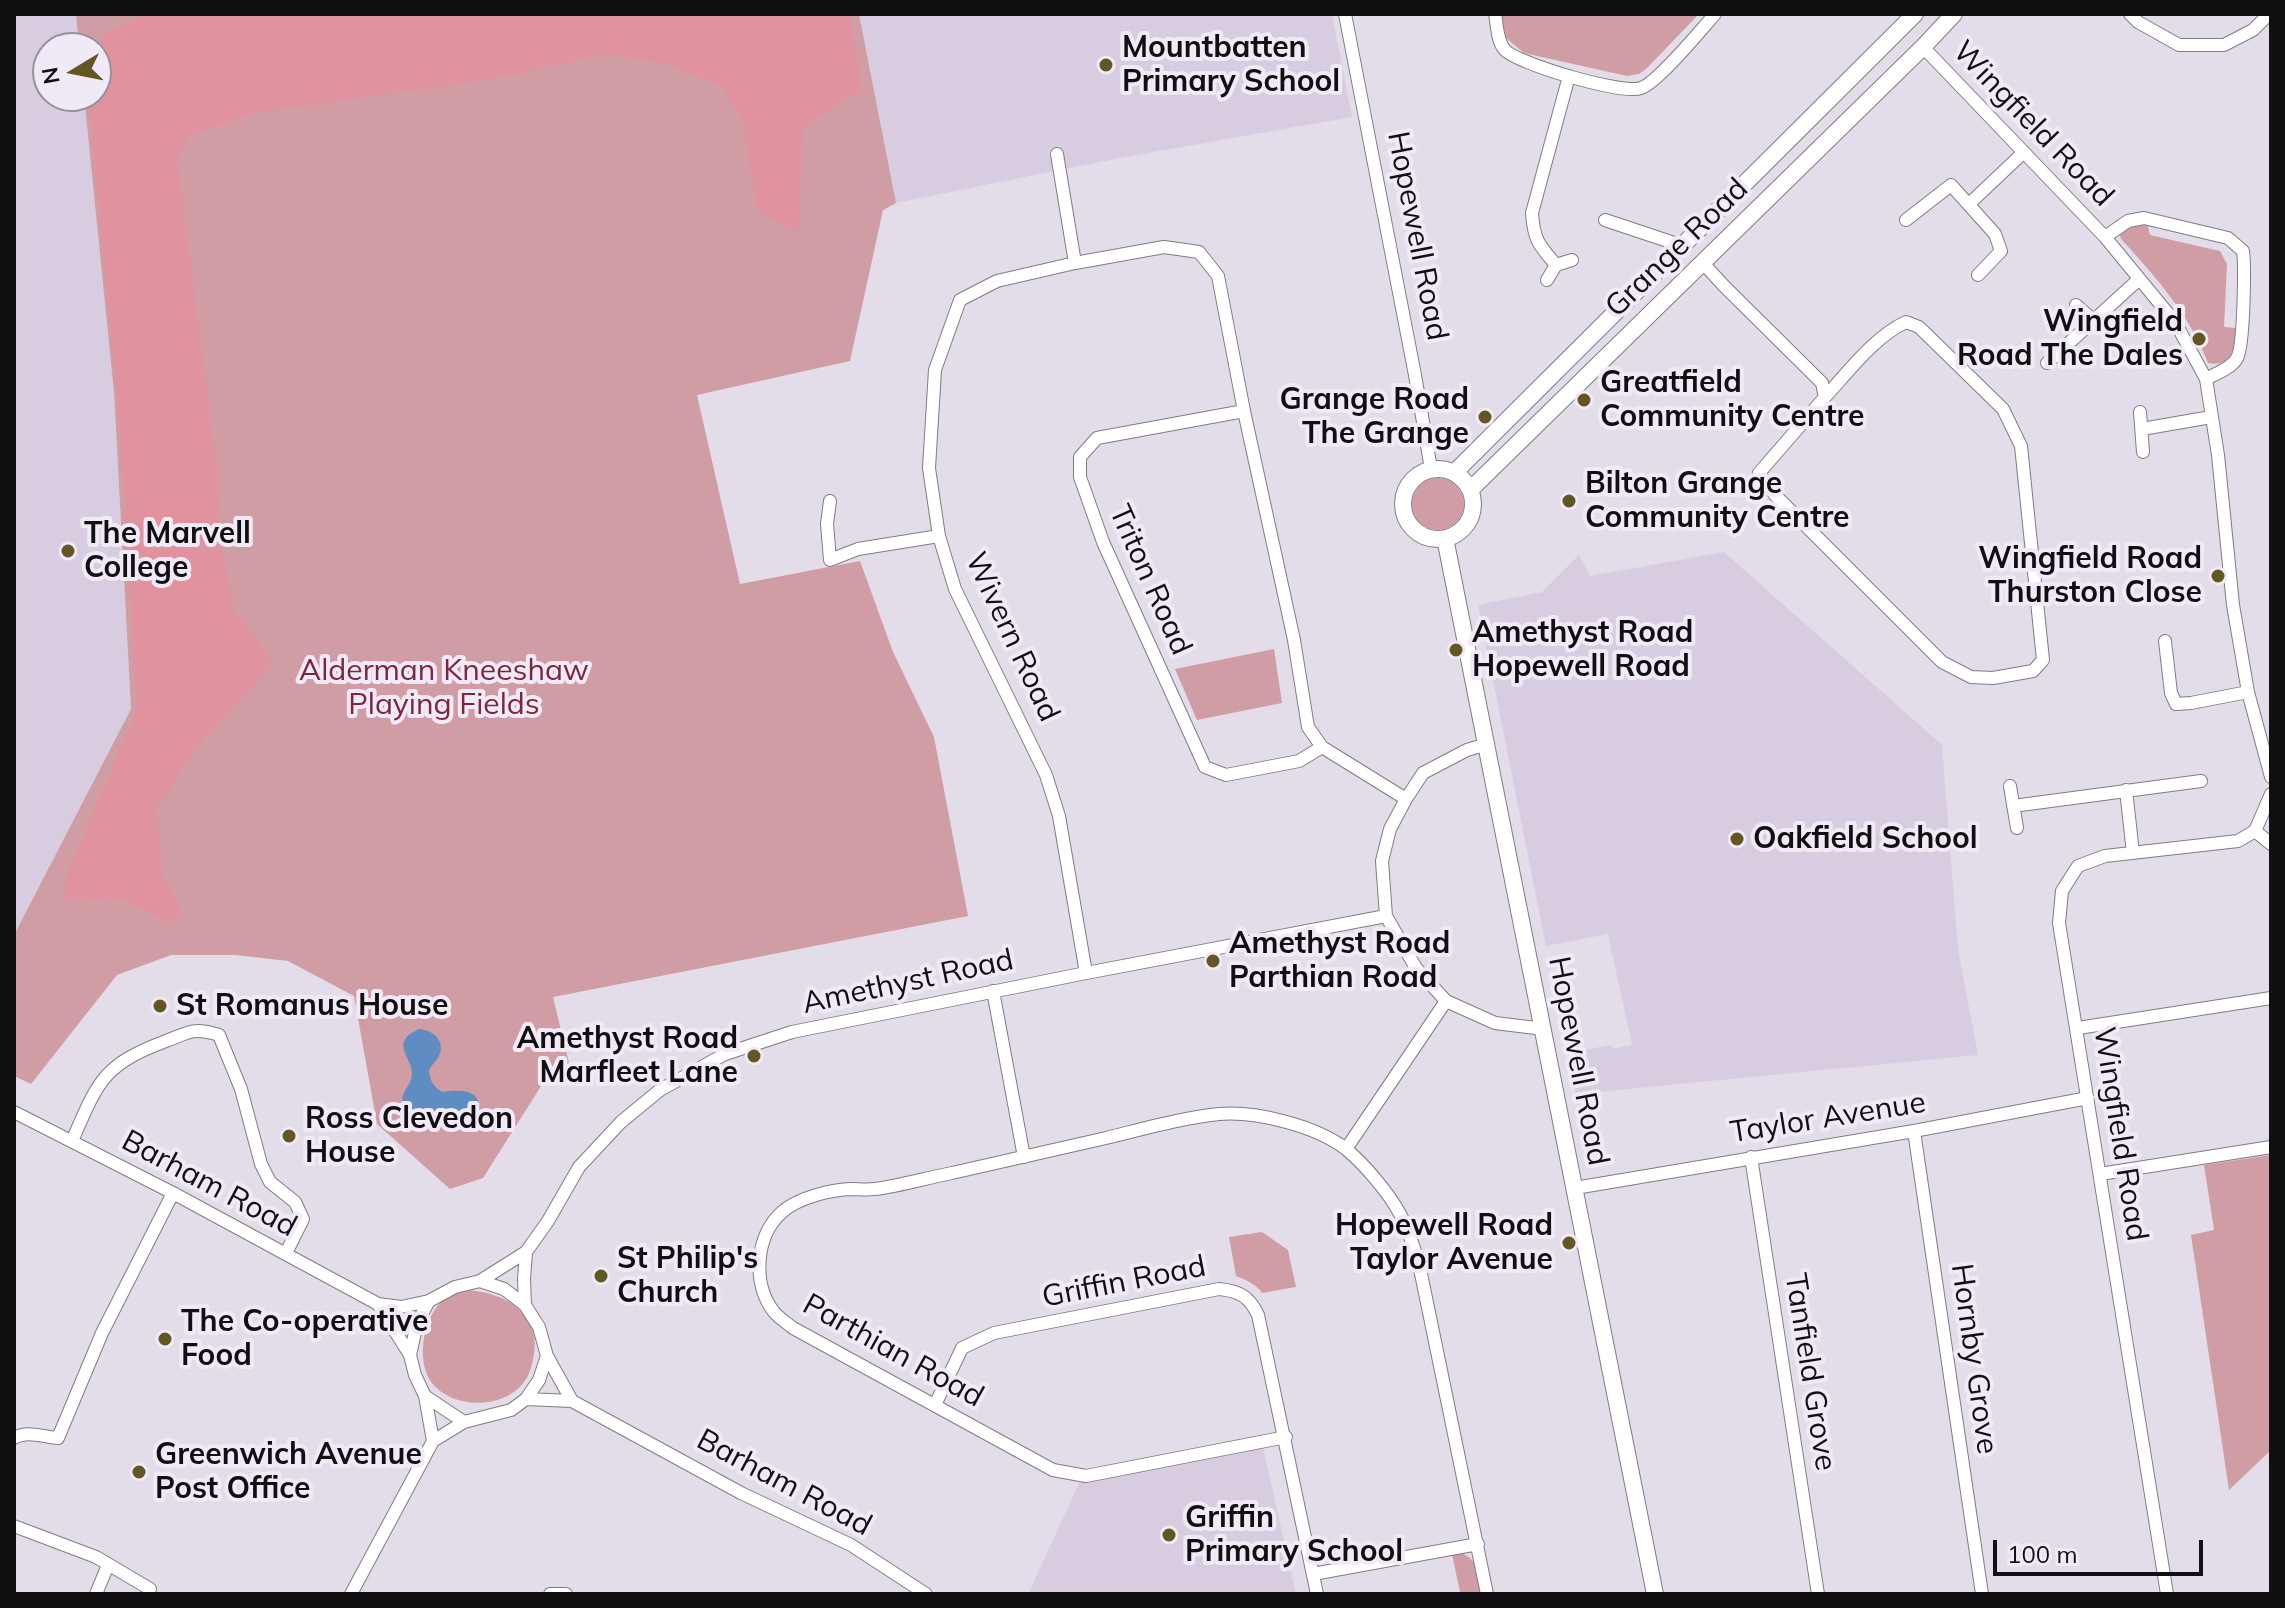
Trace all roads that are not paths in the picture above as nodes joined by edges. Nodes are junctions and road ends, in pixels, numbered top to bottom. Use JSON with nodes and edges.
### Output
{"nodes":[{"id":1,"x":1345,"y":14,"type":"edge"},
{"id":2,"x":1495,"y":14,"type":"edge"},
{"id":3,"x":1715,"y":14,"type":"edge"},
{"id":4,"x":1954,"y":14,"type":"edge"},
{"id":5,"x":2130,"y":14,"type":"edge"},
{"id":6,"x":2269,"y":14,"type":"edge"},
{"id":7,"x":1904,"y":18,"type":"edge"},
{"id":8,"x":1923,"y":47,"type":"junction"},
{"id":9,"x":1569,"y":76,"type":"junction"},
{"id":10,"x":2024,"y":152,"type":"junction"},
{"id":11,"x":1057,"y":154,"type":"dead end"},
{"id":12,"x":1969,"y":204,"type":"junction"},
{"id":13,"x":1605,"y":220,"type":"dead end"},
{"id":14,"x":1906,"y":220,"type":"dead end"},
{"id":15,"x":2105,"y":237,"type":"junction"},
{"id":16,"x":1683,"y":246,"type":"junction"},
{"id":17,"x":1572,"y":260,"type":"dead end"},
{"id":18,"x":1702,"y":262,"type":"junction"},
{"id":19,"x":1075,"y":263,"type":"junction"},
{"id":20,"x":1556,"y":265,"type":"junction"},
{"id":21,"x":1978,"y":275,"type":"dead end"},
{"id":22,"x":1547,"y":280,"type":"dead end"},
{"id":23,"x":2138,"y":280,"type":"junction"},
{"id":24,"x":2076,"y":305,"type":"dead end"},
{"id":25,"x":2093,"y":320,"type":"junction"},
{"id":26,"x":2047,"y":363,"type":"dead end"},
{"id":27,"x":2206,"y":379,"type":"junction"},
{"id":28,"x":1825,"y":397,"type":"junction"},
{"id":29,"x":1244,"y":411,"type":"junction"},
{"id":30,"x":2140,"y":412,"type":"dead end"},
{"id":31,"x":2211,"y":417,"type":"junction"},
{"id":32,"x":2142,"y":429,"type":"junction"},
{"id":33,"x":2143,"y":452,"type":"dead end"},
{"id":34,"x":1431,"y":469,"type":"junction"},
{"id":35,"x":1454,"y":473,"type":"junction"},
{"id":36,"x":1470,"y":490,"type":"junction"},
{"id":37,"x":830,"y":501,"type":"dead end"},
{"id":38,"x":939,"y":536,"type":"junction"},
{"id":39,"x":1445,"y":538,"type":"junction"},
{"id":40,"x":2165,"y":641,"type":"dead end"},
{"id":41,"x":2248,"y":692,"type":"junction"},
{"id":42,"x":1487,"y":744,"type":"junction"},
{"id":43,"x":1322,"y":747,"type":"junction"},
{"id":44,"x":2271,"y":777,"type":"edge"},
{"id":45,"x":2201,"y":781,"type":"dead end"},
{"id":46,"x":2010,"y":786,"type":"dead end"},
{"id":47,"x":2126,"y":790,"type":"junction"},
{"id":48,"x":2271,"y":794,"type":"edge"},
{"id":49,"x":1406,"y":799,"type":"junction"},
{"id":50,"x":2013,"y":806,"type":"junction"},
{"id":51,"x":2017,"y":828,"type":"dead end"},
{"id":52,"x":2255,"y":831,"type":"junction"},
{"id":53,"x":2271,"y":844,"type":"edge"},
{"id":54,"x":2133,"y":853,"type":"junction"},
{"id":55,"x":1386,"y":916,"type":"junction"},
{"id":56,"x":1086,"y":973,"type":"junction"},
{"id":57,"x":993,"y":991,"type":"junction"},
{"id":58,"x":2271,"y":998,"type":"edge"},
{"id":59,"x":1446,"y":1001,"type":"junction"},
{"id":60,"x":2078,"y":1028,"type":"junction"},
{"id":61,"x":1544,"y":1029,"type":"junction"},
{"id":62,"x":2088,"y":1098,"type":"junction"},
{"id":63,"x":14,"y":1112,"type":"edge"},
{"id":64,"x":1914,"y":1131,"type":"junction"},
{"id":65,"x":72,"y":1141,"type":"junction"},
{"id":66,"x":2271,"y":1147,"type":"edge"},
{"id":67,"x":1346,"y":1149,"type":"junction"},
{"id":68,"x":1024,"y":1157,"type":"junction"},
{"id":69,"x":1751,"y":1157,"type":"junction"},
{"id":70,"x":2100,"y":1174,"type":"junction"},
{"id":71,"x":1575,"y":1188,"type":"junction"},
{"id":72,"x":173,"y":1193,"type":"junction"},
{"id":73,"x":526,"y":1252,"type":"junction"},
{"id":74,"x":286,"y":1253,"type":"junction"},
{"id":75,"x":480,"y":1281,"type":"junction"},
{"id":76,"x":429,"y":1301,"type":"junction"},
{"id":77,"x":378,"y":1304,"type":"junction"},
{"id":78,"x":525,"y":1305,"type":"junction"},
{"id":79,"x":410,"y":1355,"type":"junction"},
{"id":80,"x":547,"y":1356,"type":"junction"},
{"id":81,"x":425,"y":1396,"type":"junction"},
{"id":82,"x":526,"y":1399,"type":"junction"},
{"id":83,"x":572,"y":1401,"type":"junction"},
{"id":84,"x":935,"y":1405,"type":"junction"},
{"id":85,"x":464,"y":1422,"type":"junction"},
{"id":86,"x":1286,"y":1437,"type":"junction"},
{"id":87,"x":14,"y":1438,"type":"edge"},
{"id":88,"x":433,"y":1441,"type":"junction"},
{"id":89,"x":14,"y":1526,"type":"edge"},
{"id":90,"x":1478,"y":1544,"type":"junction"},
{"id":91,"x":108,"y":1565,"type":"junction"},
{"id":92,"x":1313,"y":1574,"type":"junction"},
{"id":93,"x":150,"y":1589,"type":"dead end"},
{"id":94,"x":96,"y":1594,"type":"edge"},
{"id":95,"x":351,"y":1594,"type":"edge"},
{"id":96,"x":550,"y":1594,"type":"edge"},
{"id":97,"x":566,"y":1594,"type":"edge"},
{"id":98,"x":926,"y":1594,"type":"edge"},
{"id":99,"x":1317,"y":1594,"type":"edge"},
{"id":100,"x":1487,"y":1594,"type":"edge"},
{"id":101,"x":1655,"y":1594,"type":"edge"},
{"id":102,"x":1818,"y":1594,"type":"edge"},
{"id":103,"x":1982,"y":1594,"type":"edge"},
{"id":104,"x":2167,"y":1594,"type":"edge"}],
"edges":[{"from":1,"to":34,"type":"street","name":"Hopewell Road"},
{"from":2,"to":9,"type":"street"},
{"from":3,"to":9,"type":"street"},
{"from":4,"to":8,"type":"street","name":"Grange Road"},
{"from":5,"to":6,"type":"street"},
{"from":7,"to":16,"type":"street","name":"Grange Road"},
{"from":8,"to":10,"type":"street","name":"Wingfield Road"},
{"from":8,"to":18,"type":"street","name":"Grange Road"},
{"from":9,"to":20,"type":"street"},
{"from":10,"to":12,"type":"street"},
{"from":10,"to":15,"type":"street","name":"Wingfield Road"},
{"from":11,"to":19,"type":"street"},
{"from":12,"to":14,"type":"street"},
{"from":12,"to":21,"type":"street"},
{"from":13,"to":16,"type":"street","name":"Grange Road"},
{"from":15,"to":23,"type":"street","name":"Wingfield Road"},
{"from":15,"to":27,"type":"street","name":"Wingfield Road"},
{"from":16,"to":18,"type":"street"},
{"from":16,"to":35,"type":"street","name":"Grange Road"},
{"from":17,"to":20,"type":"street"},
{"from":18,"to":28,"type":"street"},
{"from":18,"to":36,"type":"street","name":"Grange Road"},
{"from":19,"to":29,"type":"street","name":"Wivern Road"},
{"from":19,"to":38,"type":"street","name":"Wivern Road"},
{"from":20,"to":22,"type":"street"},
{"from":23,"to":25,"type":"street"},
{"from":23,"to":27,"type":"street","name":"Wingfield Road"},
{"from":24,"to":25,"type":"street"},
{"from":25,"to":26,"type":"street"},
{"from":27,"to":31,"type":"street","name":"Wingfield Road"},
{"from":28,"to":28,"type":"street"},
{"from":29,"to":43,"type":"street","name":"Wivern Road"},
{"from":29,"to":43,"type":"street","name":"Triton Road"},
{"from":30,"to":32,"type":"street"},
{"from":31,"to":32,"type":"street"},
{"from":31,"to":41,"type":"street","name":"Wingfield Road"},
{"from":32,"to":33,"type":"street"},
{"from":34,"to":35,"type":"street"},
{"from":34,"to":39,"type":"street"},
{"from":35,"to":36,"type":"street"},
{"from":36,"to":39,"type":"street"},
{"from":37,"to":38,"type":"street"},
{"from":38,"to":56,"type":"street","name":"Wivern Road"},
{"from":39,"to":42,"type":"street","name":"Hopewell Road"},
{"from":40,"to":41,"type":"street"},
{"from":41,"to":44,"type":"street","name":"Wingfield Road"},
{"from":42,"to":49,"type":"street"},
{"from":42,"to":61,"type":"street","name":"Hopewell Road"},
{"from":43,"to":49,"type":"street"},
{"from":45,"to":47,"type":"street"},
{"from":46,"to":50,"type":"street"},
{"from":47,"to":50,"type":"street"},
{"from":47,"to":54,"type":"street"},
{"from":48,"to":52,"type":"street"},
{"from":49,"to":55,"type":"street"},
{"from":50,"to":51,"type":"street"},
{"from":52,"to":53,"type":"street"},
{"from":52,"to":54,"type":"street","name":"Wingfield Road"},
{"from":54,"to":60,"type":"street","name":"Wingfield Road"},
{"from":55,"to":56,"type":"street","name":"Amethyst Road"},
{"from":55,"to":59,"type":"street"},
{"from":56,"to":57,"type":"street","name":"Amethyst Road"},
{"from":57,"to":68,"type":"street"},
{"from":57,"to":73,"type":"street","name":"Amethyst Road"},
{"from":58,"to":60,"type":"street"},
{"from":59,"to":61,"type":"street"},
{"from":59,"to":67,"type":"street"},
{"from":60,"to":62,"type":"street","name":"Wingfield Road"},
{"from":61,"to":71,"type":"street","name":"Hopewell Road"},
{"from":62,"to":64,"type":"street","name":"Taylor Avenue"},
{"from":62,"to":70,"type":"street","name":"Wingfield Road"},
{"from":63,"to":65,"type":"street","name":"Barham Road"},
{"from":64,"to":69,"type":"street","name":"Taylor Avenue"},
{"from":64,"to":103,"type":"street","name":"Hornby Grove"},
{"from":65,"to":72,"type":"street","name":"Barham Road"},
{"from":65,"to":74,"type":"street"},
{"from":66,"to":70,"type":"street"},
{"from":67,"to":68,"type":"street","name":"Parthian Road"},
{"from":67,"to":90,"type":"street","name":"Parthian Road"},
{"from":68,"to":84,"type":"street","name":"Parthian Road"},
{"from":69,"to":71,"type":"street","name":"Taylor Avenue"},
{"from":69,"to":102,"type":"street","name":"Tanfield Grove"},
{"from":70,"to":104,"type":"street","name":"Wingfield Road"},
{"from":71,"to":101,"type":"street","name":"Hopewell Road"},
{"from":72,"to":74,"type":"street","name":"Barham Road"},
{"from":72,"to":87,"type":"street"},
{"from":73,"to":75,"type":"street","name":"Amethyst Road"},
{"from":73,"to":78,"type":"street"},
{"from":74,"to":77,"type":"street","name":"Barham Road"},
{"from":75,"to":76,"type":"street"},
{"from":75,"to":78,"type":"street"},
{"from":76,"to":77,"type":"street","name":"Barham Road"},
{"from":76,"to":79,"type":"street"},
{"from":77,"to":79,"type":"street","name":"Barham Road"},
{"from":78,"to":80,"type":"street"},
{"from":79,"to":81,"type":"street"},
{"from":80,"to":82,"type":"street"},
{"from":80,"to":83,"type":"street"},
{"from":81,"to":85,"type":"street"},
{"from":81,"to":88,"type":"street"},
{"from":82,"to":83,"type":"street","name":"Barham Road"},
{"from":82,"to":85,"type":"street"},
{"from":83,"to":98,"type":"street","name":"Barham Road"},
{"from":84,"to":86,"type":"street","name":"Parthian Road"},
{"from":84,"to":86,"type":"street","name":"Griffin Road"},
{"from":85,"to":88,"type":"street"},
{"from":86,"to":92,"type":"street","name":"Griffin Road"},
{"from":88,"to":95,"type":"street"},
{"from":89,"to":91,"type":"street"},
{"from":90,"to":92,"type":"street"},
{"from":90,"to":100,"type":"street","name":"Parthian Road"},
{"from":91,"to":93,"type":"street"},
{"from":91,"to":94,"type":"street"},
{"from":92,"to":99,"type":"street","name":"Griffin Road"},
{"from":96,"to":97,"type":"street"}]}
